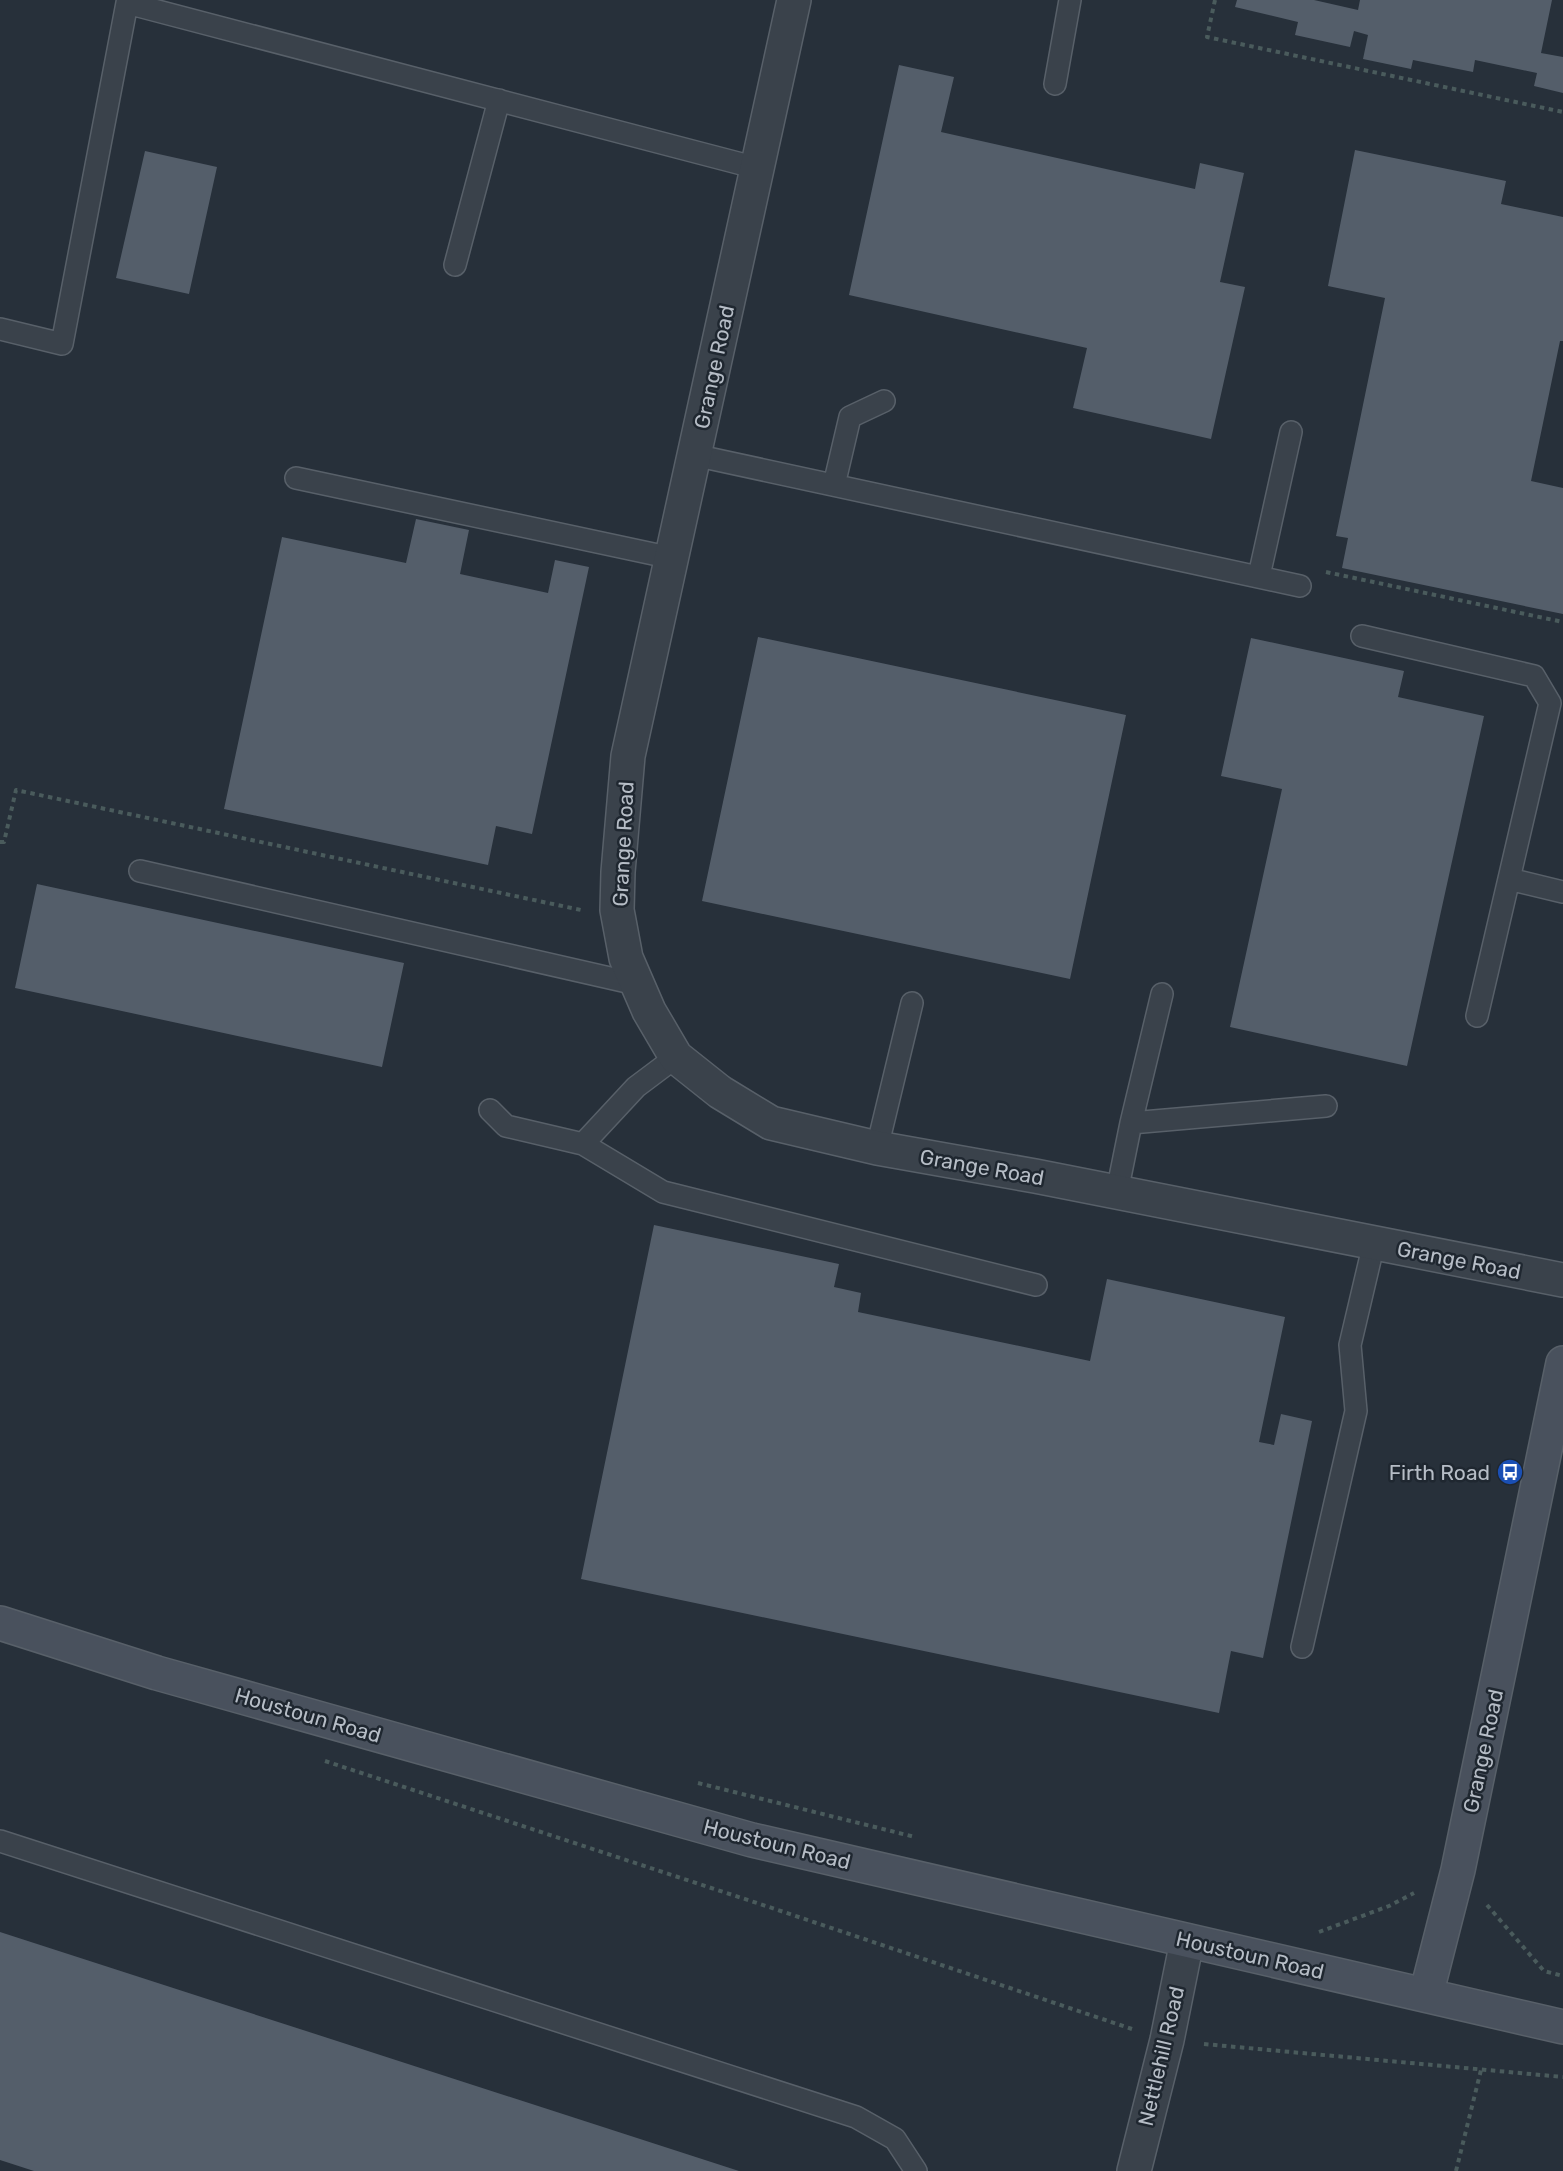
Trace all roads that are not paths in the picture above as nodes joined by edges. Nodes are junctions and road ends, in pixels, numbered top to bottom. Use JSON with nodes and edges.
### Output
{"nodes":[{"id":1,"x":794,"y":0,"type":"edge"},
{"id":2,"x":1070,"y":0,"type":"edge"},
{"id":3,"x":1055,"y":84,"type":"dead end"},
{"id":4,"x":499,"y":100,"type":"junction"},
{"id":5,"x":757,"y":168,"type":"junction"},
{"id":6,"x":455,"y":265,"type":"dead end"},
{"id":7,"x":0,"y":328,"type":"edge"},
{"id":8,"x":884,"y":401,"type":"dead end"},
{"id":9,"x":1291,"y":432,"type":"dead end"},
{"id":10,"x":694,"y":455,"type":"junction"},
{"id":11,"x":296,"y":478,"type":"dead end"},
{"id":12,"x":834,"y":485,"type":"junction"},
{"id":13,"x":672,"y":558,"type":"junction"},
{"id":14,"x":1258,"y":576,"type":"junction"},
{"id":15,"x":1300,"y":586,"type":"road end"},
{"id":16,"x":1362,"y":636,"type":"dead end"},
{"id":17,"x":140,"y":871,"type":"dead end"},
{"id":18,"x":1509,"y":879,"type":"junction"},
{"id":19,"x":1563,"y":892,"type":"edge"},
{"id":20,"x":636,"y":984,"type":"junction"},
{"id":21,"x":1162,"y":994,"type":"dead end"},
{"id":22,"x":912,"y":1003,"type":"dead end"},
{"id":23,"x":1477,"y":1016,"type":"dead end"},
{"id":24,"x":676,"y":1057,"type":"junction"},
{"id":25,"x":1326,"y":1106,"type":"dead end"},
{"id":26,"x":490,"y":1110,"type":"dead end"},
{"id":27,"x":1131,"y":1123,"type":"junction"},
{"id":28,"x":583,"y":1144,"type":"junction"},
{"id":29,"x":877,"y":1149,"type":"junction"},
{"id":30,"x":1117,"y":1192,"type":"junction"},
{"id":31,"x":1374,"y":1243,"type":"junction"},
{"id":32,"x":1563,"y":1280,"type":"edge"},
{"id":33,"x":1036,"y":1285,"type":"dead end"},
{"id":34,"x":1563,"y":1363,"type":"edge"},
{"id":35,"x":1555,"y":1441,"type":"edge"},
{"id":36,"x":0,"y":1623,"type":"edge"},
{"id":37,"x":1302,"y":1647,"type":"dead end"},
{"id":38,"x":0,"y":1841,"type":"edge"},
{"id":39,"x":1187,"y":1941,"type":"junction"},
{"id":40,"x":1426,"y":1995,"type":"junction"},
{"id":41,"x":1563,"y":2027,"type":"edge"},
{"id":42,"x":916,"y":2171,"type":"edge"},
{"id":43,"x":1134,"y":2171,"type":"edge"}],
"edges":[{"from":1,"to":5,"type":"street","name":"Grange Road"},
{"from":2,"to":3,"type":"lane"},
{"from":4,"to":5,"type":"lane"},
{"from":4,"to":6,"type":"lane"},
{"from":4,"to":7,"type":"lane"},
{"from":5,"to":10,"type":"street","name":"Grange Road"},
{"from":8,"to":12,"type":"lane"},
{"from":9,"to":14,"type":"lane"},
{"from":10,"to":12,"type":"lane"},
{"from":10,"to":13,"type":"street","name":"Grange Road"},
{"from":11,"to":13,"type":"lane"},
{"from":12,"to":14,"type":"lane"},
{"from":13,"to":20,"type":"street","name":"Grange Road"},
{"from":14,"to":15,"type":"lane"},
{"from":16,"to":18,"type":"lane"},
{"from":17,"to":20,"type":"lane"},
{"from":18,"to":19,"type":"lane"},
{"from":18,"to":23,"type":"lane"},
{"from":20,"to":24,"type":"street","name":"Grange Road"},
{"from":21,"to":27,"type":"lane"},
{"from":22,"to":29,"type":"lane"},
{"from":24,"to":28,"type":"lane"},
{"from":24,"to":29,"type":"street","name":"Grange Road"},
{"from":25,"to":27,"type":"lane"},
{"from":26,"to":28,"type":"lane"},
{"from":27,"to":30,"type":"lane"},
{"from":28,"to":33,"type":"lane"},
{"from":29,"to":30,"type":"street","name":"Grange Road"},
{"from":30,"to":31,"type":"street","name":"Grange Road"},
{"from":31,"to":32,"type":"street","name":"Grange Road"},
{"from":31,"to":37,"type":"lane"},
{"from":34,"to":35,"type":"street","name":"Grange Road"},
{"from":35,"to":40,"type":"street","name":"Grange Road"},
{"from":36,"to":39,"type":"street","name":"Houstoun Road"},
{"from":38,"to":42,"type":"lane"},
{"from":39,"to":40,"type":"street","name":"Houstoun Road"},
{"from":39,"to":43,"type":"street","name":"Nettlehill Road"},
{"from":40,"to":41,"type":"street","name":"Houstoun Road"}]}
